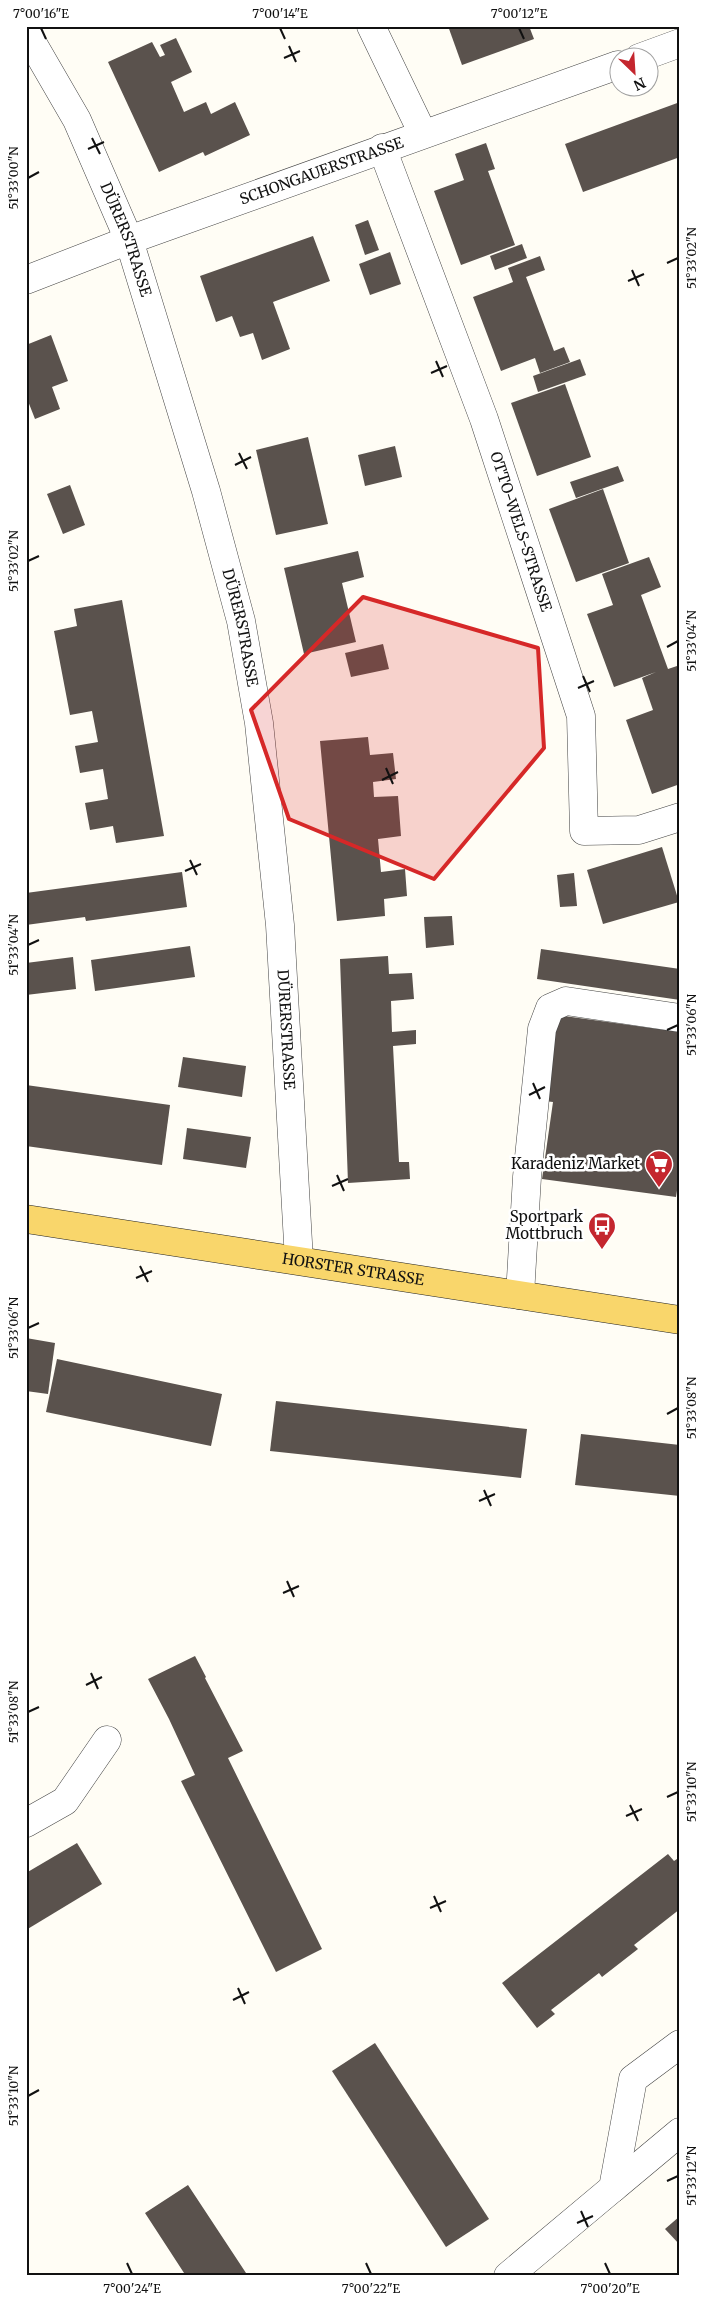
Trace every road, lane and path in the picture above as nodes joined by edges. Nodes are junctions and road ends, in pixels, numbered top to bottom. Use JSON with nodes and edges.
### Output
{"nodes":[{"id":1,"x":371,"y":26,"type":"edge"},
{"id":2,"x":26,"y":32,"type":"edge"},
{"id":3,"x":680,"y":43,"type":"edge"},
{"id":4,"x":658,"y":51,"type":"edge"},
{"id":5,"x":608,"y":69,"type":"edge"},
{"id":6,"x":423,"y":134,"type":"junction"},
{"id":7,"x":382,"y":148,"type":"junction"},
{"id":8,"x":129,"y":240,"type":"junction"},
{"id":9,"x":26,"y":280,"type":"edge"},
{"id":10,"x":680,"y":817,"type":"edge"},
{"id":11,"x":680,"y":1018,"type":"edge"},
{"id":12,"x":26,"y":1219,"type":"edge"},
{"id":13,"x":299,"y":1260,"type":"junction"},
{"id":14,"x":520,"y":1295,"type":"junction"},
{"id":15,"x":680,"y":1320,"type":"edge"},
{"id":16,"x":107,"y":1740,"type":"dead end"},
{"id":17,"x":26,"y":1823,"type":"edge"},
{"id":18,"x":680,"y":2044,"type":"edge"},
{"id":19,"x":680,"y":2132,"type":"edge"},
{"id":20,"x":612,"y":2188,"type":"junction"},
{"id":21,"x":508,"y":2276,"type":"edge"}],
"edges":[{"from":1,"to":6,"type":"street"},
{"from":2,"to":8,"type":"street","name":"DÜRERSTRASSE"},
{"from":3,"to":4,"type":"street"},
{"from":5,"to":6,"type":"street","name":"SCHONGAUERSTRASSE"},
{"from":6,"to":7,"type":"street","name":"SCHONGAUERSTRASSE"},
{"from":7,"to":8,"type":"street","name":"SCHONGAUERSTRASSE"},
{"from":7,"to":10,"type":"street","name":"OTTO-WELS-STRASSE"},
{"from":8,"to":9,"type":"street","name":"SCHONGAUERSTRASSE"},
{"from":8,"to":13,"type":"street","name":"DÜRERSTRASSE"},
{"from":11,"to":14,"type":"street"},
{"from":12,"to":13,"type":"main road","name":"HORSTER STRASSE"},
{"from":13,"to":14,"type":"main road","name":"HORSTER STRASSE"},
{"from":14,"to":15,"type":"main road","name":"HORSTER STRASSE"},
{"from":16,"to":17,"type":"street"},
{"from":18,"to":20,"type":"street"},
{"from":19,"to":20,"type":"street"},
{"from":20,"to":21,"type":"street"}]}
